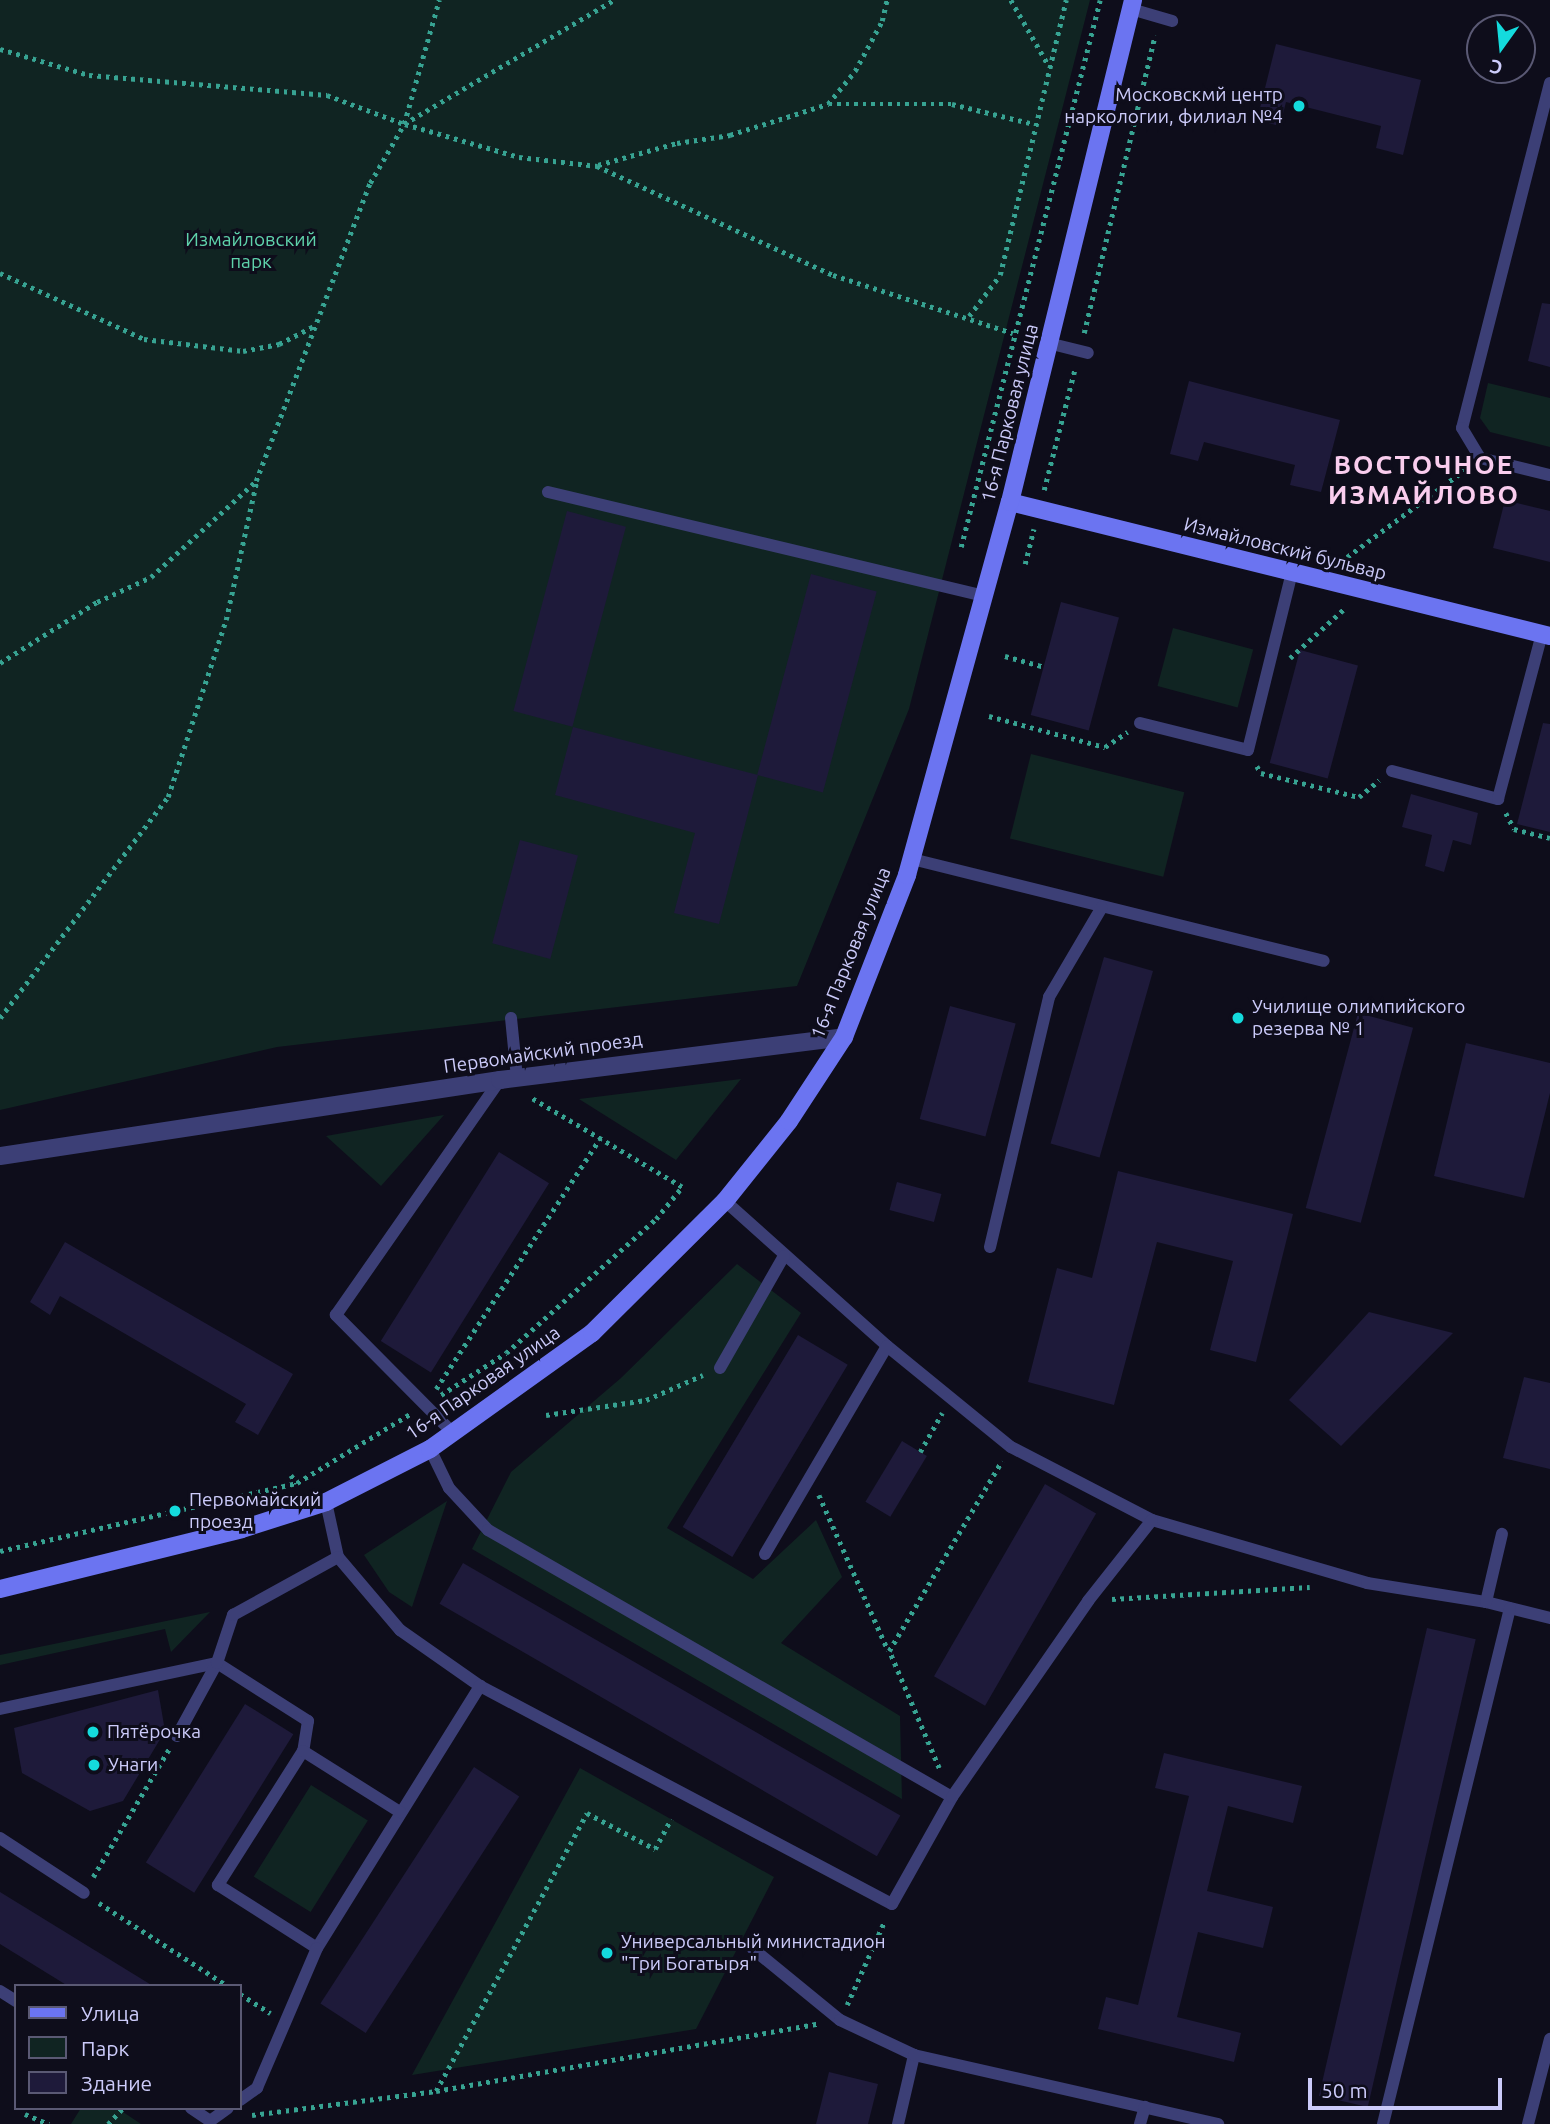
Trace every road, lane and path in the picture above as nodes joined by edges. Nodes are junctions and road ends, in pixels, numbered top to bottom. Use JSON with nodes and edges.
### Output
{"nodes":[{"id":1,"x":439,"y":0,"type":"edge"},
{"id":2,"x":614,"y":0,"type":"edge"},
{"id":3,"x":887,"y":0,"type":"edge"},
{"id":4,"x":1011,"y":0,"type":"edge"},
{"id":5,"x":1066,"y":0,"type":"edge"},
{"id":6,"x":1100,"y":0,"type":"edge"},
{"id":7,"x":1132,"y":4,"type":"edge"},
{"id":8,"x":1166,"y":20,"type":"joint"},
{"id":9,"x":0,"y":49,"type":"edge"},
{"id":10,"x":1049,"y":66,"type":"junction"},
{"id":11,"x":1550,"y":83,"type":"edge"},
{"id":12,"x":828,"y":104,"type":"junction"},
{"id":13,"x":404,"y":124,"type":"junction"},
{"id":14,"x":1034,"y":124,"type":"junction"},
{"id":15,"x":597,"y":166,"type":"junction"},
{"id":16,"x":0,"y":273,"type":"edge"},
{"id":17,"x":969,"y":316,"type":"junction"},
{"id":18,"x":316,"y":325,"type":"junction"},
{"id":19,"x":1013,"y":333,"type":"junction"},
{"id":20,"x":1048,"y":343,"type":"junction"},
{"id":21,"x":1084,"y":352,"type":"junction"},
{"id":22,"x":1480,"y":458,"type":"junction"},
{"id":23,"x":1050,"y":470,"type":"dead end"},
{"id":24,"x":1550,"y":475,"type":"edge"},
{"id":25,"x":256,"y":481,"type":"junction"},
{"id":26,"x":548,"y":492,"type":"dead end"},
{"id":27,"x":1010,"y":502,"type":"junction"},
{"id":28,"x":961,"y":547,"type":"dead end"},
{"id":29,"x":1347,"y":557,"type":"dead end"},
{"id":30,"x":1292,"y":572,"type":"junction"},
{"id":31,"x":985,"y":596,"type":"junction"},
{"id":32,"x":1343,"y":608,"type":"dead end"},
{"id":33,"x":1546,"y":635,"type":"edge"},
{"id":34,"x":1005,"y":656,"type":"dead end"},
{"id":35,"x":0,"y":663,"type":"edge"},
{"id":36,"x":1045,"y":667,"type":"dead end"},
{"id":37,"x":1265,"y":680,"type":"junction"},
{"id":38,"x":989,"y":716,"type":"dead end"},
{"id":39,"x":1140,"y":723,"type":"joint"},
{"id":40,"x":1248,"y":750,"type":"junction"},
{"id":41,"x":1392,"y":771,"type":"joint"},
{"id":42,"x":1498,"y":799,"type":"junction"},
{"id":43,"x":1550,"y":838,"type":"edge"},
{"id":44,"x":912,"y":859,"type":"junction"},
{"id":45,"x":1102,"y":907,"type":"junction"},
{"id":46,"x":1324,"y":961,"type":"dead end"},
{"id":47,"x":0,"y":1018,"type":"edge"},
{"id":48,"x":511,"y":1018,"type":"dead end"},
{"id":49,"x":844,"y":1037,"type":"junction"},
{"id":50,"x":508,"y":1079,"type":"junction"},
{"id":51,"x":600,"y":1138,"type":"junction"},
{"id":52,"x":0,"y":1156,"type":"edge"},
{"id":53,"x":725,"y":1201,"type":"junction"},
{"id":54,"x":990,"y":1247,"type":"dead end"},
{"id":55,"x":785,"y":1256,"type":"junction"},
{"id":56,"x":887,"y":1346,"type":"junction"},
{"id":57,"x":720,"y":1367,"type":"joint"},
{"id":58,"x":951,"y":1398,"type":"junction"},
{"id":59,"x":425,"y":1405,"type":"junction"},
{"id":60,"x":545,"y":1415,"type":"dead end"},
{"id":61,"x":454,"y":1434,"type":"junction"},
{"id":62,"x":1011,"y":1447,"type":"junction"},
{"id":63,"x":430,"y":1449,"type":"junction"},
{"id":64,"x":920,"y":1452,"type":"dead end"},
{"id":65,"x":291,"y":1475,"type":"dead end"},
{"id":66,"x":811,"y":1476,"type":"junction"},
{"id":67,"x":297,"y":1483,"type":"junction"},
{"id":68,"x":326,"y":1502,"type":"junction"},
{"id":69,"x":1152,"y":1520,"type":"junction"},
{"id":70,"x":1502,"y":1534,"type":"dead end"},
{"id":71,"x":0,"y":1551,"type":"edge"},
{"id":72,"x":765,"y":1554,"type":"dead end"},
{"id":73,"x":338,"y":1557,"type":"junction"},
{"id":74,"x":1325,"y":1586,"type":"dead end"},
{"id":75,"x":0,"y":1589,"type":"edge"},
{"id":76,"x":1088,"y":1601,"type":"junction"},
{"id":77,"x":1486,"y":1602,"type":"junction"},
{"id":78,"x":1510,"y":1608,"type":"junction"},
{"id":79,"x":1550,"y":1618,"type":"edge"},
{"id":80,"x":889,"y":1651,"type":"junction"},
{"id":81,"x":217,"y":1663,"type":"junction"},
{"id":82,"x":480,"y":1686,"type":"junction"},
{"id":83,"x":0,"y":1709,"type":"edge"},
{"id":84,"x":177,"y":1735,"type":"joint"},
{"id":85,"x":303,"y":1751,"type":"junction"},
{"id":86,"x":952,"y":1797,"type":"junction"},
{"id":87,"x":400,"y":1812,"type":"junction"},
{"id":88,"x":671,"y":1819,"type":"dead end"},
{"id":89,"x":0,"y":1838,"type":"edge"},
{"id":90,"x":84,"y":1893,"type":"junction"},
{"id":91,"x":892,"y":1904,"type":"junction"},
{"id":92,"x":317,"y":1948,"type":"junction"},
{"id":93,"x":752,"y":1949,"type":"dead end"},
{"id":94,"x":225,"y":1984,"type":"edge"},
{"id":95,"x":242,"y":1995,"type":"edge"},
{"id":96,"x":840,"y":2020,"type":"junction"},
{"id":97,"x":285,"y":2023,"type":"junction"},
{"id":98,"x":1550,"y":2039,"type":"edge"},
{"id":99,"x":914,"y":2056,"type":"junction"},
{"id":100,"x":436,"y":2091,"type":"junction"},
{"id":101,"x":242,"y":2099,"type":"edge"},
{"id":102,"x":1144,"y":2107,"type":"junction"},
{"id":103,"x":121,"y":2110,"type":"edge"},
{"id":104,"x":194,"y":2110,"type":"edge"},
{"id":105,"x":225,"y":2110,"type":"edge"},
{"id":106,"x":25,"y":2115,"type":"dead end"},
{"id":107,"x":210,"y":2120,"type":"junction"},
{"id":108,"x":49,"y":2124,"type":"edge"},
{"id":109,"x":108,"y":2124,"type":"edge"},
{"id":110,"x":898,"y":2124,"type":"edge"},
{"id":111,"x":1140,"y":2124,"type":"edge"},
{"id":112,"x":1218,"y":2124,"type":"edge"},
{"id":113,"x":1382,"y":2124,"type":"edge"},
{"id":114,"x":1528,"y":2124,"type":"edge"}],
"edges":[{"from":1,"to":13,"type":"path"},
{"from":2,"to":13,"type":"path"},
{"from":3,"to":12,"type":"path"},
{"from":4,"to":10,"type":"path"},
{"from":5,"to":10,"type":"path"},
{"from":6,"to":19,"type":"path"},
{"from":7,"to":8,"type":"lane"},
{"from":7,"to":20,"type":"main road","name":"16-я Парковая улица"},
{"from":8,"to":21,"type":"path"},
{"from":9,"to":13,"type":"path"},
{"from":10,"to":14,"type":"path"},
{"from":11,"to":22,"type":"lane"},
{"from":12,"to":14,"type":"path"},
{"from":12,"to":15,"type":"path"},
{"from":13,"to":15,"type":"path"},
{"from":13,"to":18,"type":"path"},
{"from":14,"to":17,"type":"path"},
{"from":15,"to":17,"type":"path"},
{"from":16,"to":18,"type":"path"},
{"from":17,"to":19,"type":"path"},
{"from":18,"to":25,"type":"path"},
{"from":19,"to":28,"type":"path"},
{"from":20,"to":21,"type":"lane"},
{"from":20,"to":27,"type":"main road","name":"16-я Парковая улица"},
{"from":21,"to":23,"type":"path"},
{"from":22,"to":24,"type":"lane"},
{"from":22,"to":29,"type":"path"},
{"from":25,"to":35,"type":"path"},
{"from":25,"to":47,"type":"path"},
{"from":26,"to":31,"type":"lane"},
{"from":27,"to":30,"type":"main road","name":"Измайловский бульвар"},
{"from":27,"to":31,"type":"main road","name":"16-я Парковая улица"},
{"from":30,"to":33,"type":"main road","name":"Измайловский бульвар"},
{"from":30,"to":37,"type":"lane"},
{"from":31,"to":44,"type":"main road","name":"16-я Парковая улица"},
{"from":32,"to":37,"type":"path"},
{"from":33,"to":42,"type":"lane"},
{"from":34,"to":36,"type":"path"},
{"from":37,"to":40,"type":"lane"},
{"from":38,"to":39,"type":"path"},
{"from":39,"to":40,"type":"lane"},
{"from":40,"to":41,"type":"path"},
{"from":41,"to":42,"type":"lane"},
{"from":42,"to":43,"type":"path"},
{"from":44,"to":45,"type":"lane"},
{"from":44,"to":49,"type":"main road","name":"16-я Парковая улица"},
{"from":45,"to":46,"type":"lane"},
{"from":45,"to":54,"type":"lane"},
{"from":48,"to":50,"type":"lane"},
{"from":49,"to":50,"type":"street","name":"Первомайский проезд"},
{"from":49,"to":53,"type":"main road","name":"16-я Парковая улица"},
{"from":50,"to":51,"type":"path"},
{"from":50,"to":52,"type":"street","name":"Первомайский проезд"},
{"from":50,"to":59,"type":"lane"},
{"from":51,"to":59,"type":"path"},
{"from":51,"to":59,"type":"path"},
{"from":53,"to":55,"type":"lane"},
{"from":53,"to":61,"type":"main road","name":"16-я Парковая улица"},
{"from":55,"to":56,"type":"lane"},
{"from":55,"to":57,"type":"lane"},
{"from":56,"to":58,"type":"lane"},
{"from":56,"to":66,"type":"lane"},
{"from":57,"to":60,"type":"path"},
{"from":58,"to":62,"type":"lane"},
{"from":58,"to":64,"type":"path"},
{"from":59,"to":61,"type":"lane"},
{"from":59,"to":67,"type":"path"},
{"from":61,"to":63,"type":"main road","name":"16-я Парковая улица"},
{"from":62,"to":69,"type":"lane"},
{"from":62,"to":80,"type":"path"},
{"from":63,"to":68,"type":"main road","name":"16-я Парковая улица"},
{"from":63,"to":86,"type":"lane"},
{"from":65,"to":67,"type":"path"},
{"from":66,"to":72,"type":"lane"},
{"from":66,"to":80,"type":"path"},
{"from":67,"to":71,"type":"path"},
{"from":68,"to":73,"type":"lane"},
{"from":68,"to":75,"type":"main road","name":"16-я Парковая улица"},
{"from":69,"to":76,"type":"lane"},
{"from":69,"to":77,"type":"lane"},
{"from":70,"to":77,"type":"lane"},
{"from":73,"to":81,"type":"lane"},
{"from":73,"to":82,"type":"lane"},
{"from":74,"to":76,"type":"path"},
{"from":76,"to":86,"type":"lane"},
{"from":77,"to":78,"type":"lane"},
{"from":78,"to":79,"type":"lane"},
{"from":78,"to":113,"type":"lane"},
{"from":80,"to":86,"type":"path"},
{"from":81,"to":83,"type":"lane"},
{"from":81,"to":84,"type":"lane"},
{"from":81,"to":85,"type":"lane"},
{"from":82,"to":87,"type":"lane"},
{"from":82,"to":91,"type":"lane"},
{"from":84,"to":90,"type":"path"},
{"from":85,"to":87,"type":"lane"},
{"from":85,"to":92,"type":"lane"},
{"from":86,"to":91,"type":"lane"},
{"from":87,"to":92,"type":"lane"},
{"from":88,"to":100,"type":"path"},
{"from":89,"to":90,"type":"lane"},
{"from":90,"to":94,"type":"path"},
{"from":91,"to":96,"type":"path"},
{"from":92,"to":97,"type":"lane"},
{"from":93,"to":96,"type":"lane"},
{"from":95,"to":97,"type":"path"},
{"from":96,"to":99,"type":"lane"},
{"from":96,"to":100,"type":"path"},
{"from":97,"to":101,"type":"lane"},
{"from":98,"to":114,"type":"lane"},
{"from":99,"to":102,"type":"lane"},
{"from":99,"to":110,"type":"lane"},
{"from":100,"to":107,"type":"path"},
{"from":102,"to":111,"type":"lane"},
{"from":102,"to":112,"type":"lane"},
{"from":103,"to":109,"type":"path"},
{"from":104,"to":107,"type":"lane"},
{"from":105,"to":107,"type":"lane"},
{"from":106,"to":108,"type":"path"}]}
